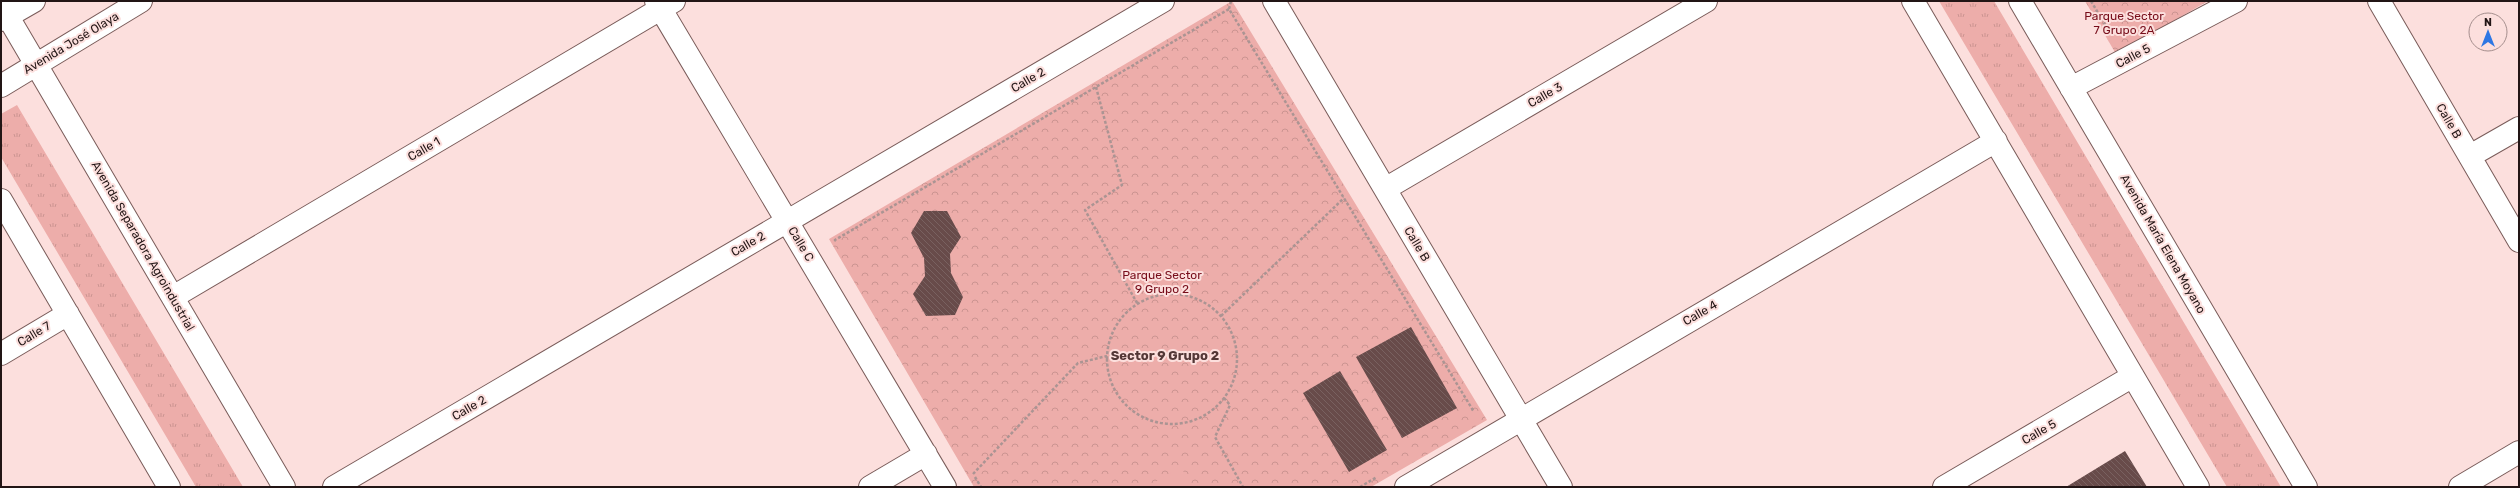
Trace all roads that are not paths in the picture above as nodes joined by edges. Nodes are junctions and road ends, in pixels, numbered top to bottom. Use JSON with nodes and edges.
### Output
{"nodes":[{"id":1,"x":34,"y":1,"type":"edge"},
{"id":2,"x":141,"y":1,"type":"edge"},
{"id":3,"x":1163,"y":1,"type":"edge"},
{"id":4,"x":1274,"y":1,"type":"edge"},
{"id":5,"x":1706,"y":1,"type":"edge"},
{"id":6,"x":1913,"y":1,"type":"edge"},
{"id":7,"x":2020,"y":1,"type":"edge"},
{"id":8,"x":2236,"y":1,"type":"edge"},
{"id":9,"x":2379,"y":1,"type":"edge"},
{"id":10,"x":664,"y":4,"type":"edge"},
{"id":11,"x":3,"y":14,"type":"edge"},
{"id":12,"x":36,"y":64,"type":"junction"},
{"id":13,"x":1,"y":86,"type":"edge"},
{"id":14,"x":2071,"y":88,"type":"junction"},
{"id":15,"x":2519,"y":128,"type":"edge"},
{"id":16,"x":1996,"y":141,"type":"junction"},
{"id":17,"x":2470,"y":156,"type":"junction"},
{"id":18,"x":1385,"y":189,"type":"junction"},
{"id":19,"x":1,"y":200,"type":"edge"},
{"id":20,"x":787,"y":221,"type":"junction"},
{"id":21,"x":2519,"y":241,"type":"edge"},
{"id":22,"x":173,"y":297,"type":"junction"},
{"id":23,"x":68,"y":314,"type":"junction"},
{"id":24,"x":1,"y":354,"type":"edge"},
{"id":25,"x":2133,"y":376,"type":"junction"},
{"id":26,"x":1521,"y":419,"type":"junction"},
{"id":27,"x":2519,"y":452,"type":"edge"},
{"id":28,"x":926,"y":454,"type":"junction"},
{"id":29,"x":169,"y":487,"type":"edge"},
{"id":30,"x":284,"y":487,"type":"edge"},
{"id":31,"x":334,"y":487,"type":"edge"},
{"id":32,"x":870,"y":487,"type":"edge"},
{"id":33,"x":945,"y":487,"type":"edge"},
{"id":34,"x":1406,"y":487,"type":"edge"},
{"id":35,"x":1561,"y":487,"type":"edge"},
{"id":36,"x":1944,"y":487,"type":"edge"},
{"id":37,"x":2198,"y":487,"type":"edge"},
{"id":38,"x":2306,"y":487,"type":"edge"},
{"id":39,"x":2460,"y":487,"type":"edge"}],
"edges":[{"from":1,"to":11,"type":"street"},
{"from":2,"to":12,"type":"street","name":"Avenida José Olaya"},
{"from":3,"to":20,"type":"street","name":"Calle 2"},
{"from":4,"to":18,"type":"street","name":"Calle B"},
{"from":5,"to":18,"type":"street","name":"Calle 3"},
{"from":6,"to":16,"type":"street"},
{"from":7,"to":14,"type":"street","name":"Avenida María Elena Moyano"},
{"from":8,"to":14,"type":"street","name":"Calle 5"},
{"from":9,"to":17,"type":"street","name":"Calle B"},
{"from":10,"to":20,"type":"street","name":"Calle C"},
{"from":10,"to":22,"type":"street","name":"Calle 1"},
{"from":11,"to":12,"type":"street","name":"Avenida Separadora Agroindustrial"},
{"from":12,"to":13,"type":"street","name":"Avenida José Olaya"},
{"from":12,"to":22,"type":"street","name":"Avenida Separadora Agroindustrial"},
{"from":14,"to":38,"type":"street","name":"Avenida María Elena Moyano"},
{"from":15,"to":17,"type":"street"},
{"from":16,"to":25,"type":"street"},
{"from":16,"to":26,"type":"street","name":"Calle 4"},
{"from":17,"to":21,"type":"street","name":"Calle B"},
{"from":18,"to":26,"type":"street","name":"Calle B"},
{"from":19,"to":23,"type":"street"},
{"from":20,"to":28,"type":"street","name":"Calle C"},
{"from":20,"to":31,"type":"street","name":"Calle 2"},
{"from":22,"to":30,"type":"street","name":"Avenida Separadora Agroindustrial"},
{"from":23,"to":24,"type":"street","name":"Calle 7"},
{"from":23,"to":29,"type":"street"},
{"from":25,"to":36,"type":"street","name":"Calle 5"},
{"from":25,"to":37,"type":"street"},
{"from":26,"to":34,"type":"street","name":"Calle 4"},
{"from":26,"to":35,"type":"street","name":"Calle B"},
{"from":27,"to":39,"type":"street"},
{"from":28,"to":32,"type":"street"},
{"from":28,"to":33,"type":"street","name":"Calle C"}]}
